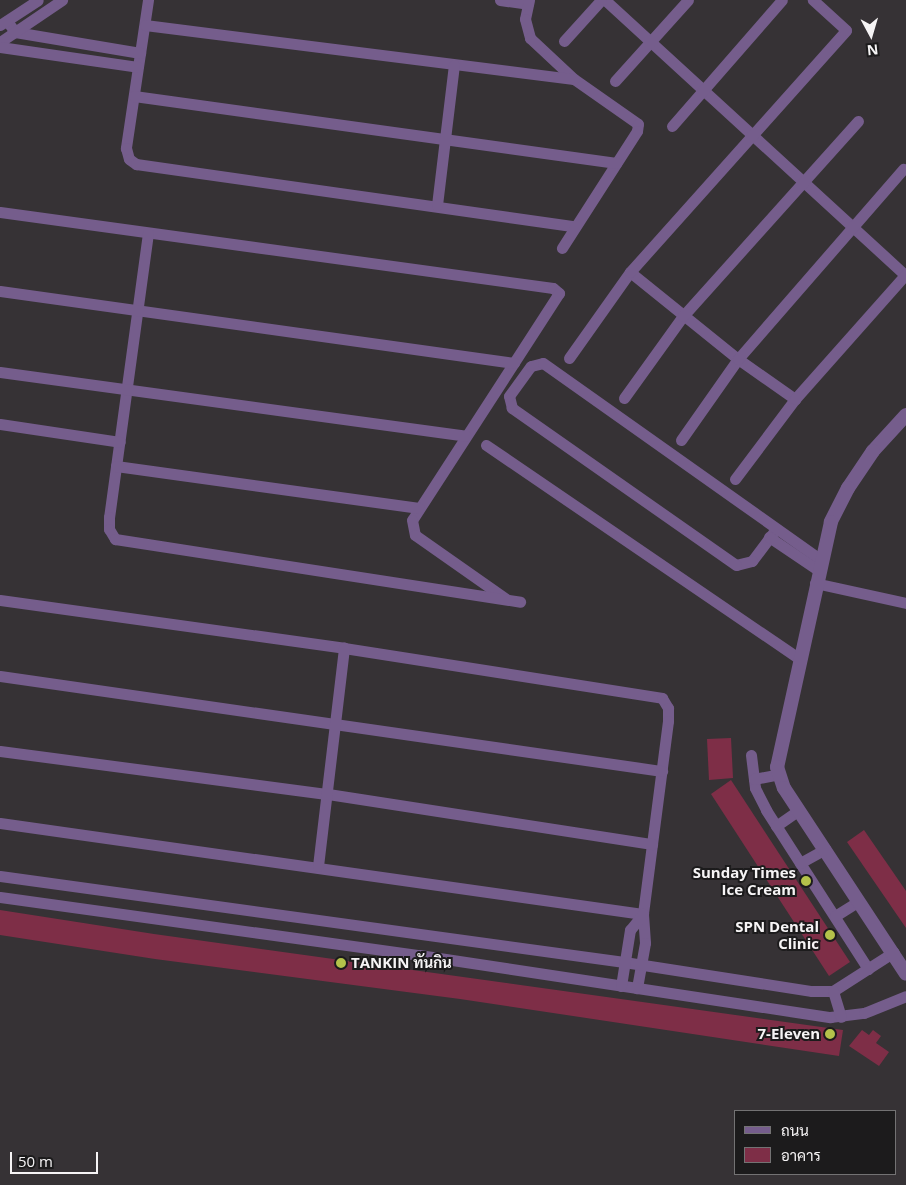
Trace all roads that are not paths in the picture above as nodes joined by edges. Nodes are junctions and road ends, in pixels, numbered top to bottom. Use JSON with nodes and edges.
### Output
{"nodes":[{"id":1,"x":38,"y":0,"type":"edge"},
{"id":2,"x":62,"y":0,"type":"edge"},
{"id":3,"x":148,"y":0,"type":"edge"},
{"id":4,"x":500,"y":0,"type":"edge"},
{"id":5,"x":603,"y":0,"type":"edge"},
{"id":6,"x":688,"y":0,"type":"edge"},
{"id":7,"x":782,"y":0,"type":"edge"},
{"id":8,"x":812,"y":0,"type":"edge"},
{"id":9,"x":529,"y":2,"type":"edge"},
{"id":10,"x":3,"y":23,"type":"edge"},
{"id":11,"x":145,"y":25,"type":"junction"},
{"id":12,"x":15,"y":32,"type":"junction"},
{"id":13,"x":564,"y":41,"type":"dead end"},
{"id":14,"x":650,"y":41,"type":"junction"},
{"id":15,"x":0,"y":42,"type":"edge"},
{"id":16,"x":0,"y":47,"type":"edge"},
{"id":17,"x":140,"y":53,"type":"junction"},
{"id":18,"x":454,"y":65,"type":"junction"},
{"id":19,"x":138,"y":67,"type":"junction"},
{"id":20,"x":574,"y":79,"type":"junction"},
{"id":21,"x":615,"y":81,"type":"dead end"},
{"id":22,"x":704,"y":91,"type":"junction"},
{"id":23,"x":134,"y":96,"type":"junction"},
{"id":24,"x":858,"y":120,"type":"dead end"},
{"id":25,"x":672,"y":126,"type":"dead end"},
{"id":26,"x":752,"y":135,"type":"junction"},
{"id":27,"x":446,"y":139,"type":"junction"},
{"id":28,"x":616,"y":163,"type":"junction"},
{"id":29,"x":904,"y":169,"type":"dead end"},
{"id":30,"x":803,"y":181,"type":"junction"},
{"id":31,"x":438,"y":205,"type":"junction"},
{"id":32,"x":0,"y":212,"type":"edge"},
{"id":33,"x":574,"y":226,"type":"junction"},
{"id":34,"x":852,"y":226,"type":"junction"},
{"id":35,"x":148,"y":233,"type":"junction"},
{"id":36,"x":562,"y":248,"type":"dead end"},
{"id":37,"x":630,"y":272,"type":"junction"},
{"id":38,"x":906,"y":275,"type":"edge"},
{"id":39,"x":0,"y":290,"type":"edge"},
{"id":40,"x":138,"y":310,"type":"junction"},
{"id":41,"x":683,"y":316,"type":"junction"},
{"id":42,"x":569,"y":358,"type":"dead end"},
{"id":43,"x":738,"y":359,"type":"junction"},
{"id":44,"x":514,"y":363,"type":"junction"},
{"id":45,"x":0,"y":372,"type":"edge"},
{"id":46,"x":128,"y":390,"type":"junction"},
{"id":47,"x":624,"y":398,"type":"dead end"},
{"id":48,"x":795,"y":399,"type":"junction"},
{"id":49,"x":906,"y":415,"type":"edge"},
{"id":50,"x":2,"y":426,"type":"edge"},
{"id":51,"x":466,"y":436,"type":"junction"},
{"id":52,"x":681,"y":440,"type":"dead end"},
{"id":53,"x":120,"y":442,"type":"junction"},
{"id":54,"x":486,"y":445,"type":"dead end"},
{"id":55,"x":116,"y":466,"type":"junction"},
{"id":56,"x":735,"y":479,"type":"dead end"},
{"id":57,"x":419,"y":508,"type":"junction"},
{"id":58,"x":773,"y":533,"type":"junction"},
{"id":59,"x":818,"y":571,"type":"junction"},
{"id":60,"x":506,"y":599,"type":"junction"},
{"id":61,"x":0,"y":600,"type":"edge"},
{"id":62,"x":520,"y":602,"type":"dead end"},
{"id":63,"x":906,"y":603,"type":"edge"},
{"id":64,"x":344,"y":648,"type":"junction"},
{"id":65,"x":800,"y":659,"type":"junction"},
{"id":66,"x":0,"y":676,"type":"edge"},
{"id":67,"x":336,"y":724,"type":"junction"},
{"id":68,"x":0,"y":751,"type":"edge"},
{"id":69,"x":750,"y":754,"type":"dead end"},
{"id":70,"x":662,"y":771,"type":"junction"},
{"id":71,"x":780,"y":774,"type":"junction"},
{"id":72,"x":754,"y":779,"type":"junction"},
{"id":73,"x":328,"y":794,"type":"junction"},
{"id":74,"x":799,"y":810,"type":"junction"},
{"id":75,"x":0,"y":823,"type":"edge"},
{"id":76,"x":776,"y":826,"type":"junction"},
{"id":77,"x":652,"y":844,"type":"junction"},
{"id":78,"x":824,"y":849,"type":"junction"},
{"id":79,"x":800,"y":863,"type":"junction"},
{"id":80,"x":318,"y":866,"type":"junction"},
{"id":81,"x":0,"y":876,"type":"edge"},
{"id":82,"x":0,"y":897,"type":"edge"},
{"id":83,"x":859,"y":901,"type":"junction"},
{"id":84,"x":197,"y":904,"type":"junction"},
{"id":85,"x":643,"y":914,"type":"junction"},
{"id":86,"x":834,"y":916,"type":"junction"},
{"id":87,"x":194,"y":924,"type":"junction"},
{"id":88,"x":422,"y":935,"type":"junction"},
{"id":89,"x":894,"y":952,"type":"junction"},
{"id":90,"x":420,"y":955,"type":"junction"},
{"id":91,"x":624,"y":962,"type":"junction"},
{"id":92,"x":641,"y":964,"type":"junction"},
{"id":93,"x":868,"y":969,"type":"junction"},
{"id":94,"x":906,"y":974,"type":"edge"},
{"id":95,"x":621,"y":986,"type":"junction"},
{"id":96,"x":637,"y":988,"type":"junction"},
{"id":97,"x":833,"y":991,"type":"junction"},
{"id":98,"x":906,"y":996,"type":"edge"},
{"id":99,"x":841,"y":1017,"type":"junction"}],
"edges":[{"from":1,"to":10,"type":"street"},
{"from":2,"to":12,"type":"street"},
{"from":3,"to":11,"type":"street"},
{"from":4,"to":9,"type":"street"},
{"from":5,"to":13,"type":"street"},
{"from":5,"to":14,"type":"street"},
{"from":6,"to":14,"type":"street"},
{"from":7,"to":22,"type":"street"},
{"from":8,"to":26,"type":"street"},
{"from":9,"to":20,"type":"street"},
{"from":10,"to":12,"type":"street"},
{"from":11,"to":17,"type":"street"},
{"from":11,"to":18,"type":"street"},
{"from":12,"to":15,"type":"street"},
{"from":12,"to":17,"type":"street"},
{"from":14,"to":21,"type":"street"},
{"from":14,"to":22,"type":"street"},
{"from":16,"to":19,"type":"street"},
{"from":17,"to":19,"type":"street"},
{"from":18,"to":20,"type":"street"},
{"from":18,"to":27,"type":"street"},
{"from":19,"to":23,"type":"street"},
{"from":20,"to":28,"type":"street"},
{"from":22,"to":25,"type":"street"},
{"from":22,"to":26,"type":"street"},
{"from":23,"to":27,"type":"street"},
{"from":23,"to":31,"type":"street"},
{"from":24,"to":30,"type":"street"},
{"from":26,"to":30,"type":"street"},
{"from":26,"to":37,"type":"street"},
{"from":27,"to":28,"type":"street"},
{"from":27,"to":31,"type":"street"},
{"from":28,"to":33,"type":"street"},
{"from":29,"to":34,"type":"street"},
{"from":30,"to":34,"type":"street"},
{"from":30,"to":41,"type":"street"},
{"from":31,"to":33,"type":"street"},
{"from":32,"to":35,"type":"street"},
{"from":33,"to":36,"type":"street"},
{"from":34,"to":38,"type":"street"},
{"from":34,"to":43,"type":"street"},
{"from":35,"to":40,"type":"street"},
{"from":35,"to":44,"type":"street"},
{"from":37,"to":41,"type":"street"},
{"from":37,"to":42,"type":"street"},
{"from":38,"to":48,"type":"street"},
{"from":39,"to":40,"type":"street"},
{"from":40,"to":44,"type":"street"},
{"from":40,"to":46,"type":"street"},
{"from":41,"to":43,"type":"street"},
{"from":41,"to":47,"type":"street"},
{"from":43,"to":48,"type":"street"},
{"from":43,"to":52,"type":"street"},
{"from":44,"to":51,"type":"street"},
{"from":45,"to":46,"type":"street"},
{"from":46,"to":51,"type":"street"},
{"from":46,"to":53,"type":"street"},
{"from":48,"to":56,"type":"street"},
{"from":49,"to":59,"type":"street"},
{"from":50,"to":53,"type":"street"},
{"from":51,"to":57,"type":"street"},
{"from":53,"to":55,"type":"street"},
{"from":54,"to":65,"type":"street"},
{"from":55,"to":57,"type":"street"},
{"from":55,"to":60,"type":"street"},
{"from":57,"to":60,"type":"street"},
{"from":58,"to":58,"type":"street"},
{"from":58,"to":59,"type":"street"},
{"from":59,"to":63,"type":"street"},
{"from":59,"to":65,"type":"street"},
{"from":60,"to":62,"type":"street"},
{"from":61,"to":64,"type":"street"},
{"from":64,"to":67,"type":"street"},
{"from":64,"to":70,"type":"street"},
{"from":65,"to":71,"type":"street"},
{"from":66,"to":67,"type":"street"},
{"from":67,"to":70,"type":"street"},
{"from":67,"to":73,"type":"street"},
{"from":68,"to":73,"type":"street"},
{"from":69,"to":72,"type":"street"},
{"from":70,"to":77,"type":"street"},
{"from":71,"to":72,"type":"street"},
{"from":71,"to":74,"type":"street"},
{"from":72,"to":76,"type":"street"},
{"from":73,"to":77,"type":"street"},
{"from":73,"to":80,"type":"street"},
{"from":74,"to":76,"type":"street"},
{"from":74,"to":78,"type":"street"},
{"from":75,"to":80,"type":"street"},
{"from":76,"to":79,"type":"street"},
{"from":77,"to":85,"type":"street"},
{"from":78,"to":79,"type":"street"},
{"from":78,"to":83,"type":"street"},
{"from":79,"to":86,"type":"street"},
{"from":80,"to":85,"type":"street"},
{"from":81,"to":84,"type":"street"},
{"from":82,"to":87,"type":"street"},
{"from":83,"to":86,"type":"street"},
{"from":83,"to":89,"type":"street"},
{"from":84,"to":87,"type":"street"},
{"from":84,"to":88,"type":"street"},
{"from":85,"to":91,"type":"street"},
{"from":85,"to":92,"type":"street"},
{"from":86,"to":93,"type":"street"},
{"from":87,"to":90,"type":"street"},
{"from":88,"to":90,"type":"street"},
{"from":88,"to":91,"type":"street"},
{"from":89,"to":93,"type":"street"},
{"from":89,"to":94,"type":"street"},
{"from":90,"to":95,"type":"street"},
{"from":91,"to":92,"type":"street"},
{"from":91,"to":95,"type":"street"},
{"from":92,"to":96,"type":"street"},
{"from":92,"to":97,"type":"street"},
{"from":93,"to":97,"type":"street"},
{"from":95,"to":96,"type":"street"},
{"from":96,"to":99,"type":"street"},
{"from":97,"to":99,"type":"street"},
{"from":98,"to":99,"type":"street"}]}
